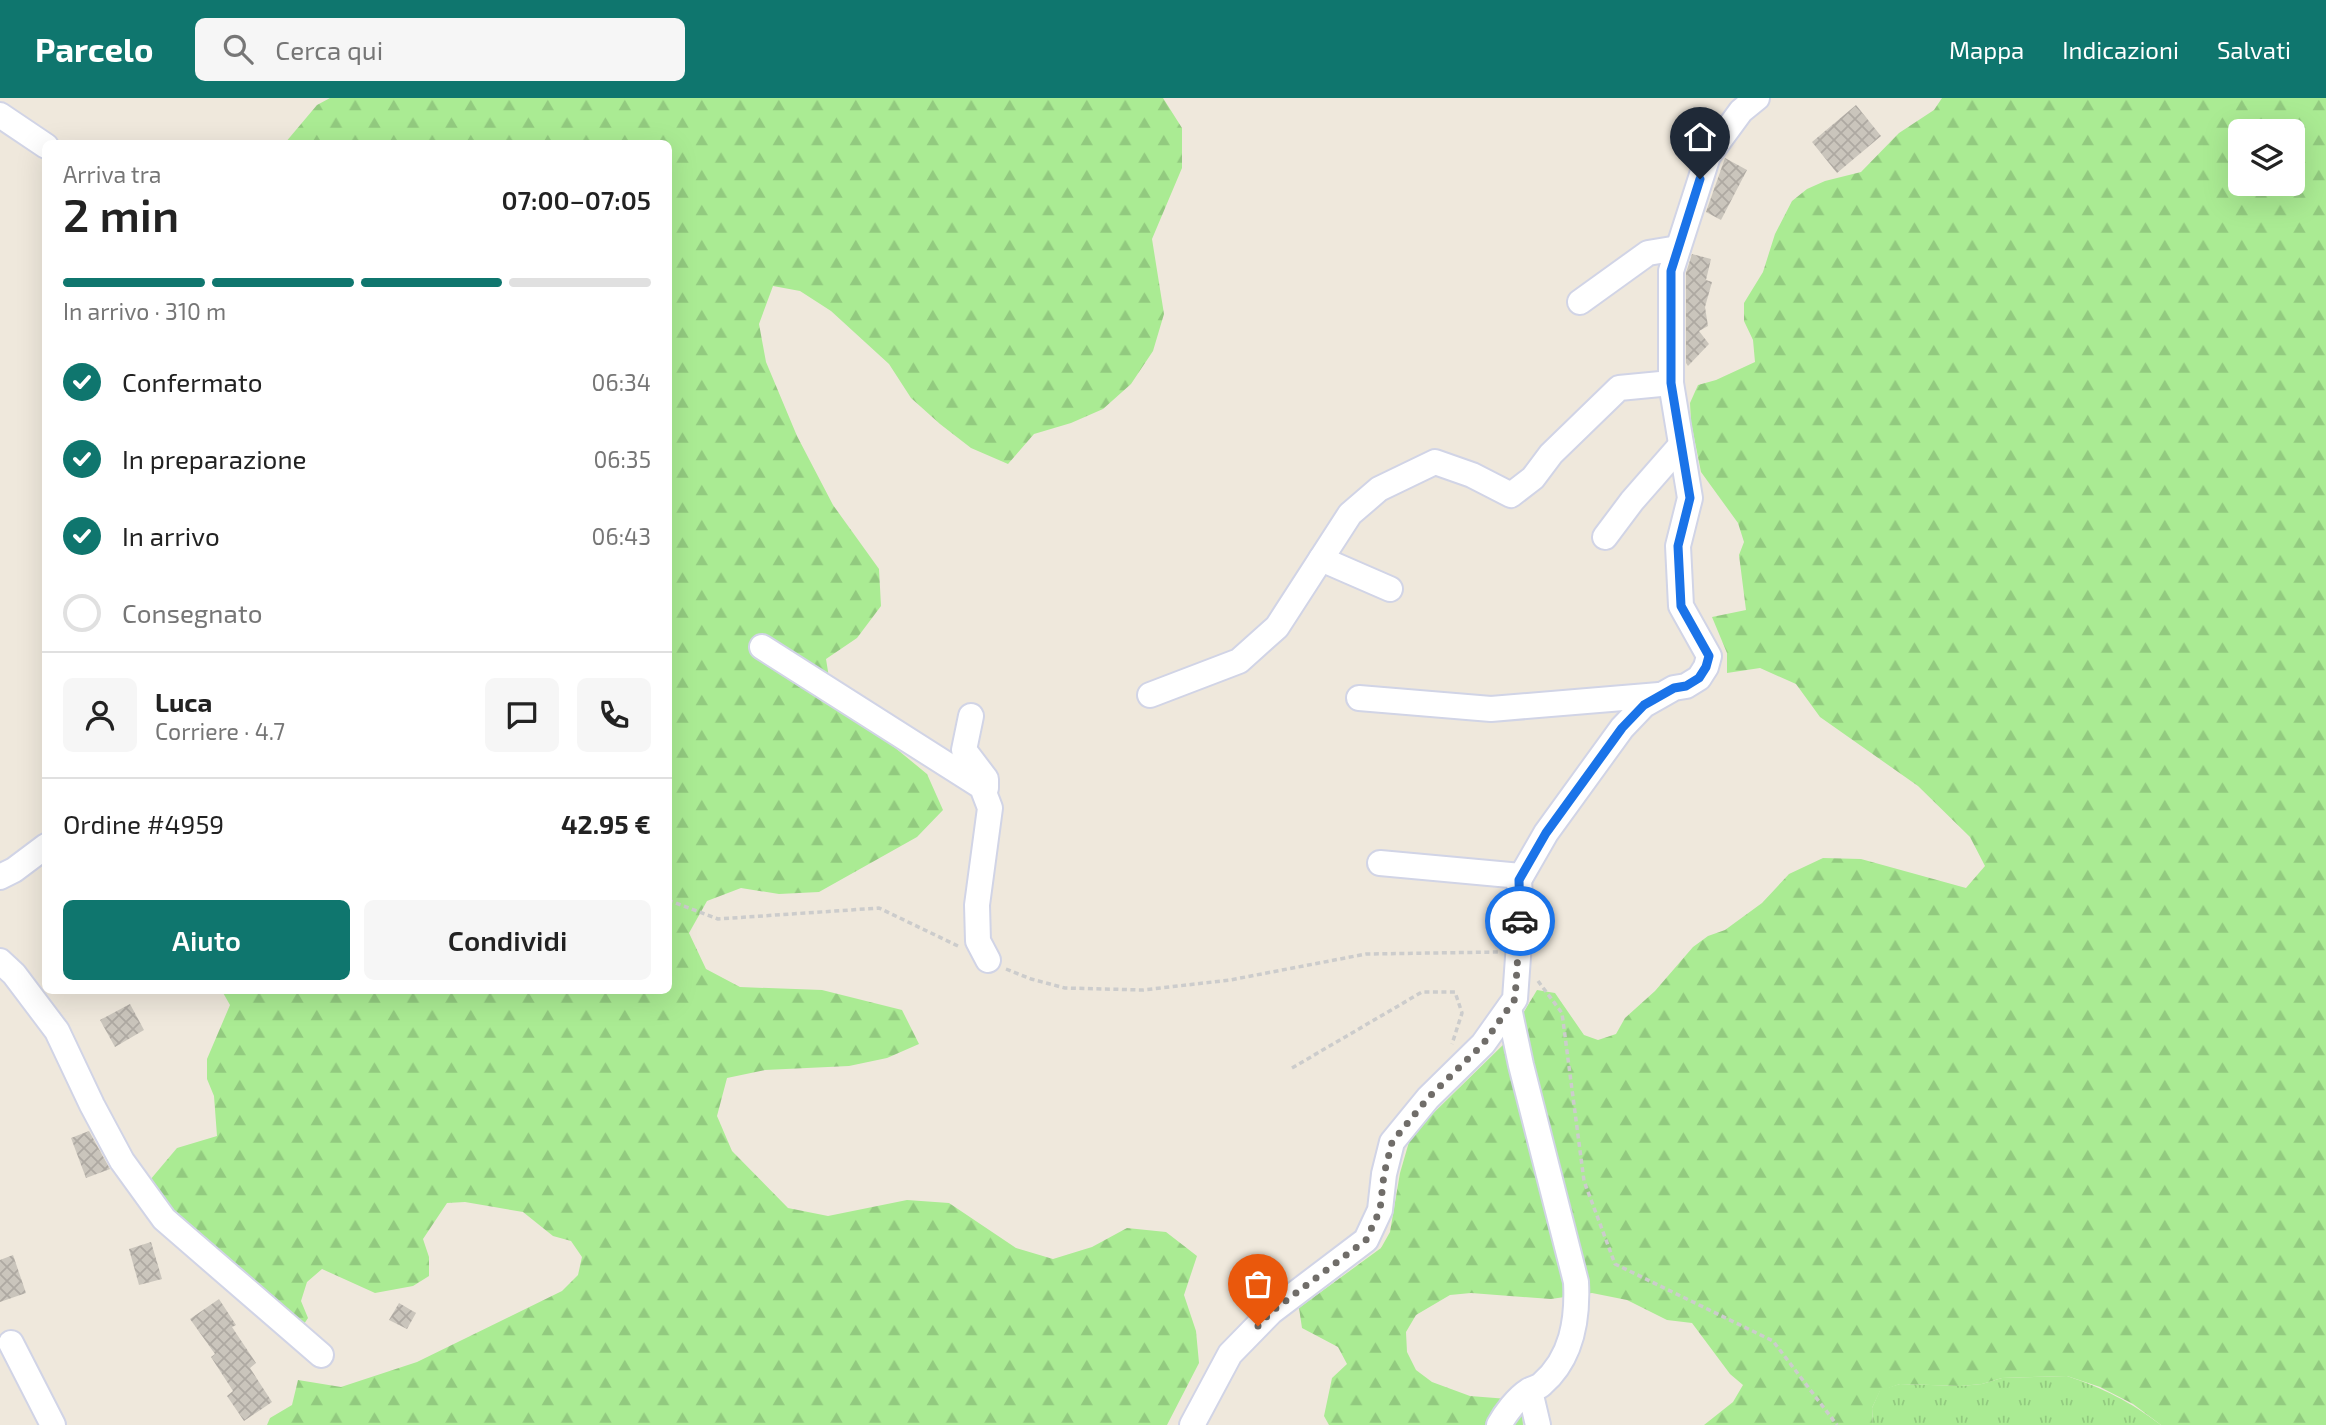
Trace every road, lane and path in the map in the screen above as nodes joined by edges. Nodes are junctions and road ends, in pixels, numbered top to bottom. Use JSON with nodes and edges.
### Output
{"nodes":[{"id":1,"x":1757,"y":98,"type":"edge"},
{"id":2,"x":0,"y":115,"type":"edge"},
{"id":3,"x":42,"y":143,"type":"edge"},
{"id":4,"x":1678,"y":248,"type":"junction"},
{"id":5,"x":1580,"y":302,"type":"dead end"},
{"id":6,"x":1671,"y":383,"type":"junction"},
{"id":7,"x":1681,"y":445,"type":"junction"},
{"id":8,"x":1605,"y":537,"type":"dead end"},
{"id":9,"x":1321,"y":559,"type":"junction"},
{"id":10,"x":1390,"y":589,"type":"dead end"},
{"id":11,"x":762,"y":647,"type":"dead end"},
{"id":12,"x":1150,"y":695,"type":"dead end"},
{"id":13,"x":1660,"y":695,"type":"junction"},
{"id":14,"x":1359,"y":698,"type":"dead end"},
{"id":15,"x":971,"y":716,"type":"dead end"},
{"id":16,"x":986,"y":799,"type":"junction"},
{"id":17,"x":42,"y":849,"type":"edge"},
{"id":18,"x":1380,"y":863,"type":"dead end"},
{"id":19,"x":1521,"y":876,"type":"junction"},
{"id":20,"x":0,"y":877,"type":"edge"},
{"id":21,"x":672,"y":902,"type":"edge"},
{"id":22,"x":1517,"y":952,"type":"junction"},
{"id":23,"x":988,"y":960,"type":"junction"},
{"id":24,"x":0,"y":961,"type":"edge"},
{"id":25,"x":1509,"y":1008,"type":"junction"},
{"id":26,"x":1451,"y":1045,"type":"dead end"},
{"id":27,"x":1292,"y":1068,"type":"dead end"},
{"id":28,"x":11,"y":1342,"type":"dead end"},
{"id":29,"x":321,"y":1355,"type":"dead end"},
{"id":30,"x":1530,"y":1391,"type":"junction"},
{"id":31,"x":53,"y":1425,"type":"edge"},
{"id":32,"x":1192,"y":1425,"type":"edge"},
{"id":33,"x":1499,"y":1425,"type":"edge"},
{"id":34,"x":1538,"y":1425,"type":"edge"},
{"id":35,"x":1837,"y":1425,"type":"edge"}],
"edges":[{"from":1,"to":4,"type":"street"},
{"from":2,"to":3,"type":"street"},
{"from":4,"to":5,"type":"street"},
{"from":4,"to":6,"type":"street"},
{"from":6,"to":7,"type":"street"},
{"from":6,"to":9,"type":"street"},
{"from":7,"to":8,"type":"street"},
{"from":7,"to":13,"type":"street"},
{"from":9,"to":10,"type":"street"},
{"from":9,"to":12,"type":"street"},
{"from":11,"to":16,"type":"street"},
{"from":13,"to":14,"type":"street"},
{"from":13,"to":19,"type":"street"},
{"from":15,"to":16,"type":"street"},
{"from":16,"to":23,"type":"street"},
{"from":17,"to":20,"type":"street"},
{"from":18,"to":19,"type":"street"},
{"from":19,"to":22,"type":"street"},
{"from":21,"to":23,"type":"path"},
{"from":22,"to":23,"type":"path"},
{"from":22,"to":25,"type":"street"},
{"from":22,"to":35,"type":"path"},
{"from":24,"to":29,"type":"street"},
{"from":25,"to":30,"type":"street"},
{"from":25,"to":32,"type":"street"},
{"from":26,"to":27,"type":"path"},
{"from":28,"to":31,"type":"street"},
{"from":30,"to":33,"type":"street"},
{"from":30,"to":34,"type":"street"}]}
